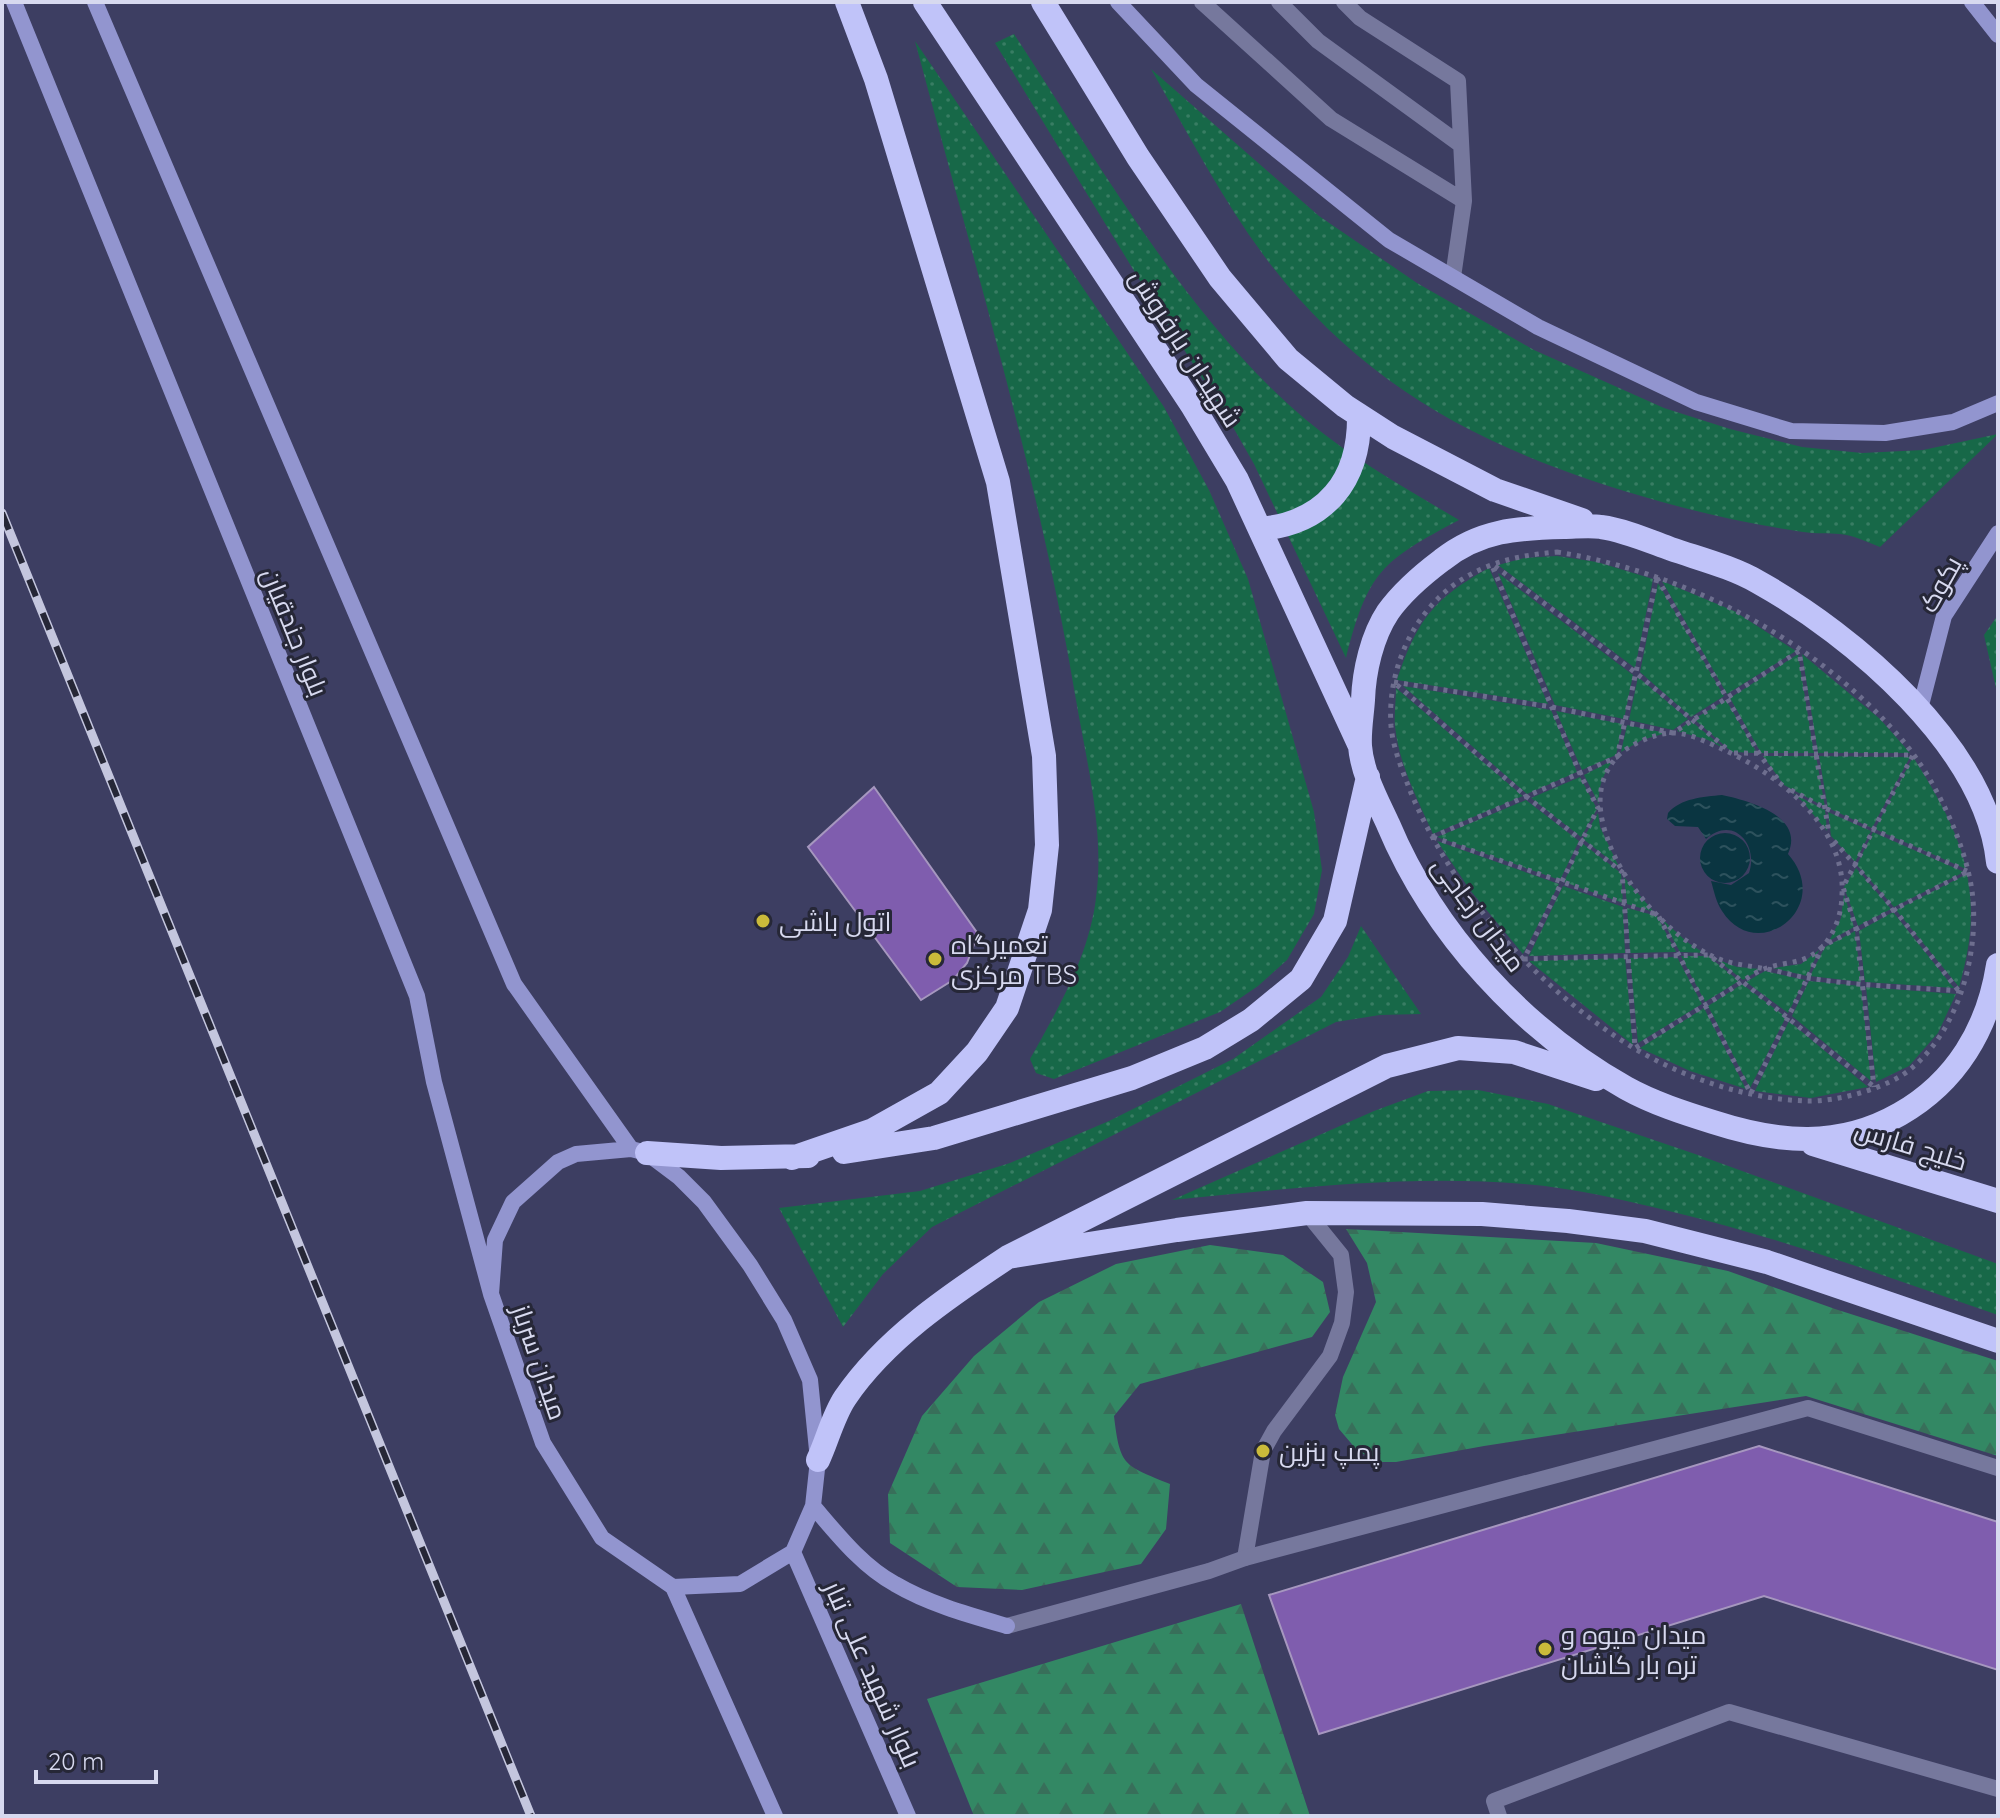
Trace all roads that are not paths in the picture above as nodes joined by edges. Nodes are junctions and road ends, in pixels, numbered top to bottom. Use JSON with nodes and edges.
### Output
{"nodes":[{"id":1,"x":14,"y":2,"type":"edge"},
{"id":2,"x":95,"y":2,"type":"edge"},
{"id":3,"x":847,"y":2,"type":"edge"},
{"id":4,"x":925,"y":2,"type":"edge"},
{"id":5,"x":1043,"y":2,"type":"edge"},
{"id":6,"x":1118,"y":2,"type":"edge"},
{"id":7,"x":1202,"y":2,"type":"edge"},
{"id":8,"x":1279,"y":2,"type":"edge"},
{"id":9,"x":1344,"y":2,"type":"edge"},
{"id":10,"x":1972,"y":2,"type":"edge"},
{"id":11,"x":1998,"y":35,"type":"edge"},
{"id":12,"x":1461,"y":145,"type":"junction"},
{"id":13,"x":1464,"y":201,"type":"junction"},
{"id":14,"x":1453,"y":277,"type":"junction"},
{"id":15,"x":1998,"y":403,"type":"edge"},
{"id":16,"x":1359,"y":415,"type":"junction"},
{"id":17,"x":1600,"y":526,"type":"junction"},
{"id":18,"x":1260,"y":529,"type":"junction"},
{"id":19,"x":1998,"y":533,"type":"edge"},
{"id":20,"x":1920,"y":709,"type":"junction"},
{"id":21,"x":1360,"y":747,"type":"junction"},
{"id":22,"x":1368,"y":777,"type":"junction"},
{"id":23,"x":1998,"y":853,"type":"edge"},
{"id":24,"x":1998,"y":862,"type":"edge"},
{"id":25,"x":1998,"y":965,"type":"edge"},
{"id":26,"x":1629,"y":1090,"type":"junction"},
{"id":27,"x":1807,"y":1142,"type":"junction"},
{"id":28,"x":639,"y":1151,"type":"junction"},
{"id":29,"x":792,"y":1158,"type":"junction"},
{"id":30,"x":1998,"y":1201,"type":"edge"},
{"id":31,"x":1307,"y":1213,"type":"junction"},
{"id":32,"x":1008,"y":1257,"type":"junction"},
{"id":33,"x":491,"y":1294,"type":"junction"},
{"id":34,"x":1998,"y":1341,"type":"edge"},
{"id":35,"x":818,"y":1460,"type":"junction"},
{"id":36,"x":1998,"y":1468,"type":"edge"},
{"id":37,"x":813,"y":1506,"type":"junction"},
{"id":38,"x":793,"y":1552,"type":"junction"},
{"id":39,"x":1245,"y":1558,"type":"junction"},
{"id":40,"x":673,"y":1587,"type":"junction"},
{"id":41,"x":1007,"y":1626,"type":"joint"},
{"id":42,"x":1998,"y":1789,"type":"edge"},
{"id":43,"x":775,"y":1816,"type":"edge"},
{"id":44,"x":908,"y":1816,"type":"edge"},
{"id":45,"x":1499,"y":1816,"type":"edge"}],
"edges":[{"from":1,"to":33,"type":"main road","name":"بلوار جندقیان"},
{"from":2,"to":28,"type":"main road"},
{"from":3,"to":29,"type":"highway"},
{"from":4,"to":18,"type":"highway","name":"شهیدان بارفروش"},
{"from":5,"to":16,"type":"highway"},
{"from":6,"to":14,"type":"main road"},
{"from":7,"to":13,"type":"street"},
{"from":8,"to":12,"type":"street"},
{"from":9,"to":12,"type":"street"},
{"from":10,"to":11,"type":"main road"},
{"from":12,"to":13,"type":"street"},
{"from":13,"to":14,"type":"street"},
{"from":14,"to":15,"type":"main road"},
{"from":16,"to":17,"type":"highway"},
{"from":16,"to":18,"type":"highway"},
{"from":17,"to":20,"type":"highway","name":"میدان زجاجی"},
{"from":17,"to":21,"type":"highway","name":"میدان زجاجی"},
{"from":18,"to":21,"type":"highway","name":"شهیدان بارفروش"},
{"from":19,"to":20,"type":"main road","name":"پکوک"},
{"from":20,"to":23,"type":"highway","name":"میدان زجاجی"},
{"from":21,"to":22,"type":"highway","name":"میدان زجاجی"},
{"from":22,"to":26,"type":"highway","name":"میدان زجاجی"},
{"from":22,"to":29,"type":"highway"},
{"from":23,"to":24,"type":"highway","name":"میدان زجاجی"},
{"from":25,"to":27,"type":"highway","name":"میدان زجاجی"},
{"from":26,"to":27,"type":"highway","name":"میدان زجاجی"},
{"from":26,"to":32,"type":"highway"},
{"from":27,"to":30,"type":"highway","name":"خلیج فارس"},
{"from":28,"to":29,"type":"highway"},
{"from":28,"to":33,"type":"main road","name":"میدان سرباز"},
{"from":28,"to":35,"type":"main road"},
{"from":31,"to":32,"type":"highway"},
{"from":31,"to":34,"type":"highway"},
{"from":31,"to":39,"type":"street"},
{"from":32,"to":35,"type":"highway"},
{"from":33,"to":40,"type":"main road","name":"میدان سرباز"},
{"from":35,"to":37,"type":"main road"},
{"from":36,"to":39,"type":"street"},
{"from":37,"to":38,"type":"main road"},
{"from":37,"to":41,"type":"main road"},
{"from":38,"to":40,"type":"main road"},
{"from":38,"to":44,"type":"main road","name":"بلوار شهید علی تبار"},
{"from":39,"to":41,"type":"street"},
{"from":40,"to":43,"type":"main road"},
{"from":42,"to":45,"type":"street"}]}
